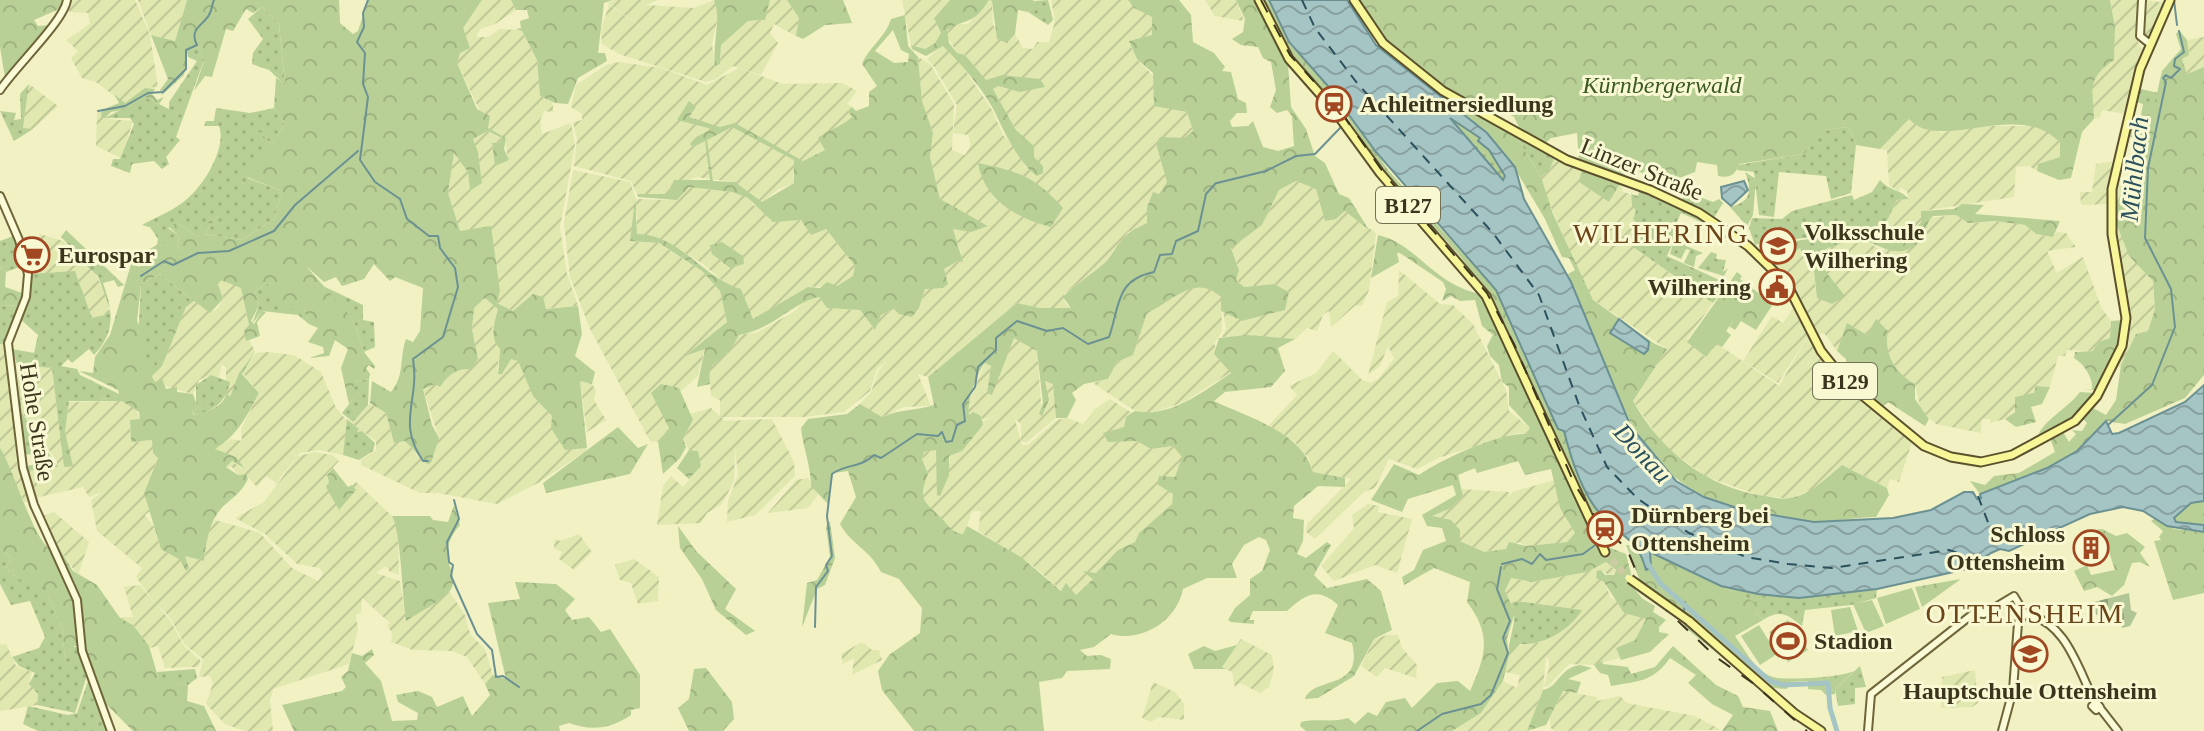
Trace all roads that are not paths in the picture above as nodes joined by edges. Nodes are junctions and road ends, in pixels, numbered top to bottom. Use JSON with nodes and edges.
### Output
{"nodes":[{"id":1,"x":67,"y":0,"type":"edge"},
{"id":2,"x":1259,"y":0,"type":"edge"},
{"id":3,"x":1354,"y":0,"type":"edge"},
{"id":4,"x":2142,"y":0,"type":"edge"},
{"id":5,"x":2170,"y":0,"type":"edge"},
{"id":6,"x":2150,"y":44,"type":"junction"},
{"id":7,"x":0,"y":90,"type":"edge"},
{"id":8,"x":0,"y":196,"type":"edge"},
{"id":9,"x":1604,"y":550,"type":"tunnel mouth"},
{"id":10,"x":1628,"y":578,"type":"tunnel mouth"},
{"id":11,"x":2025,"y":614,"type":"junction"},
{"id":12,"x":1868,"y":728,"type":"edge"},
{"id":13,"x":111,"y":731,"type":"edge"},
{"id":14,"x":1821,"y":731,"type":"edge"},
{"id":15,"x":2002,"y":731,"type":"edge"},
{"id":16,"x":2118,"y":731,"type":"edge"}],
"edges":[{"from":1,"to":7,"type":"main road"},
{"from":2,"to":9,"type":"main road","number":"B127"},
{"from":3,"to":6,"type":"main road","name":"Linzer Straße","number":"B129"},
{"from":4,"to":6,"type":"main road"},
{"from":5,"to":6,"type":"main road","name":"Linzer Straße","number":"B129"},
{"from":8,"to":13,"type":"main road","name":"Hohe Straße"},
{"from":10,"to":14,"type":"main road","bridge":true},
{"from":11,"to":12,"type":"main road"},
{"from":11,"to":15,"type":"main road"},
{"from":11,"to":16,"type":"main road"}]}
